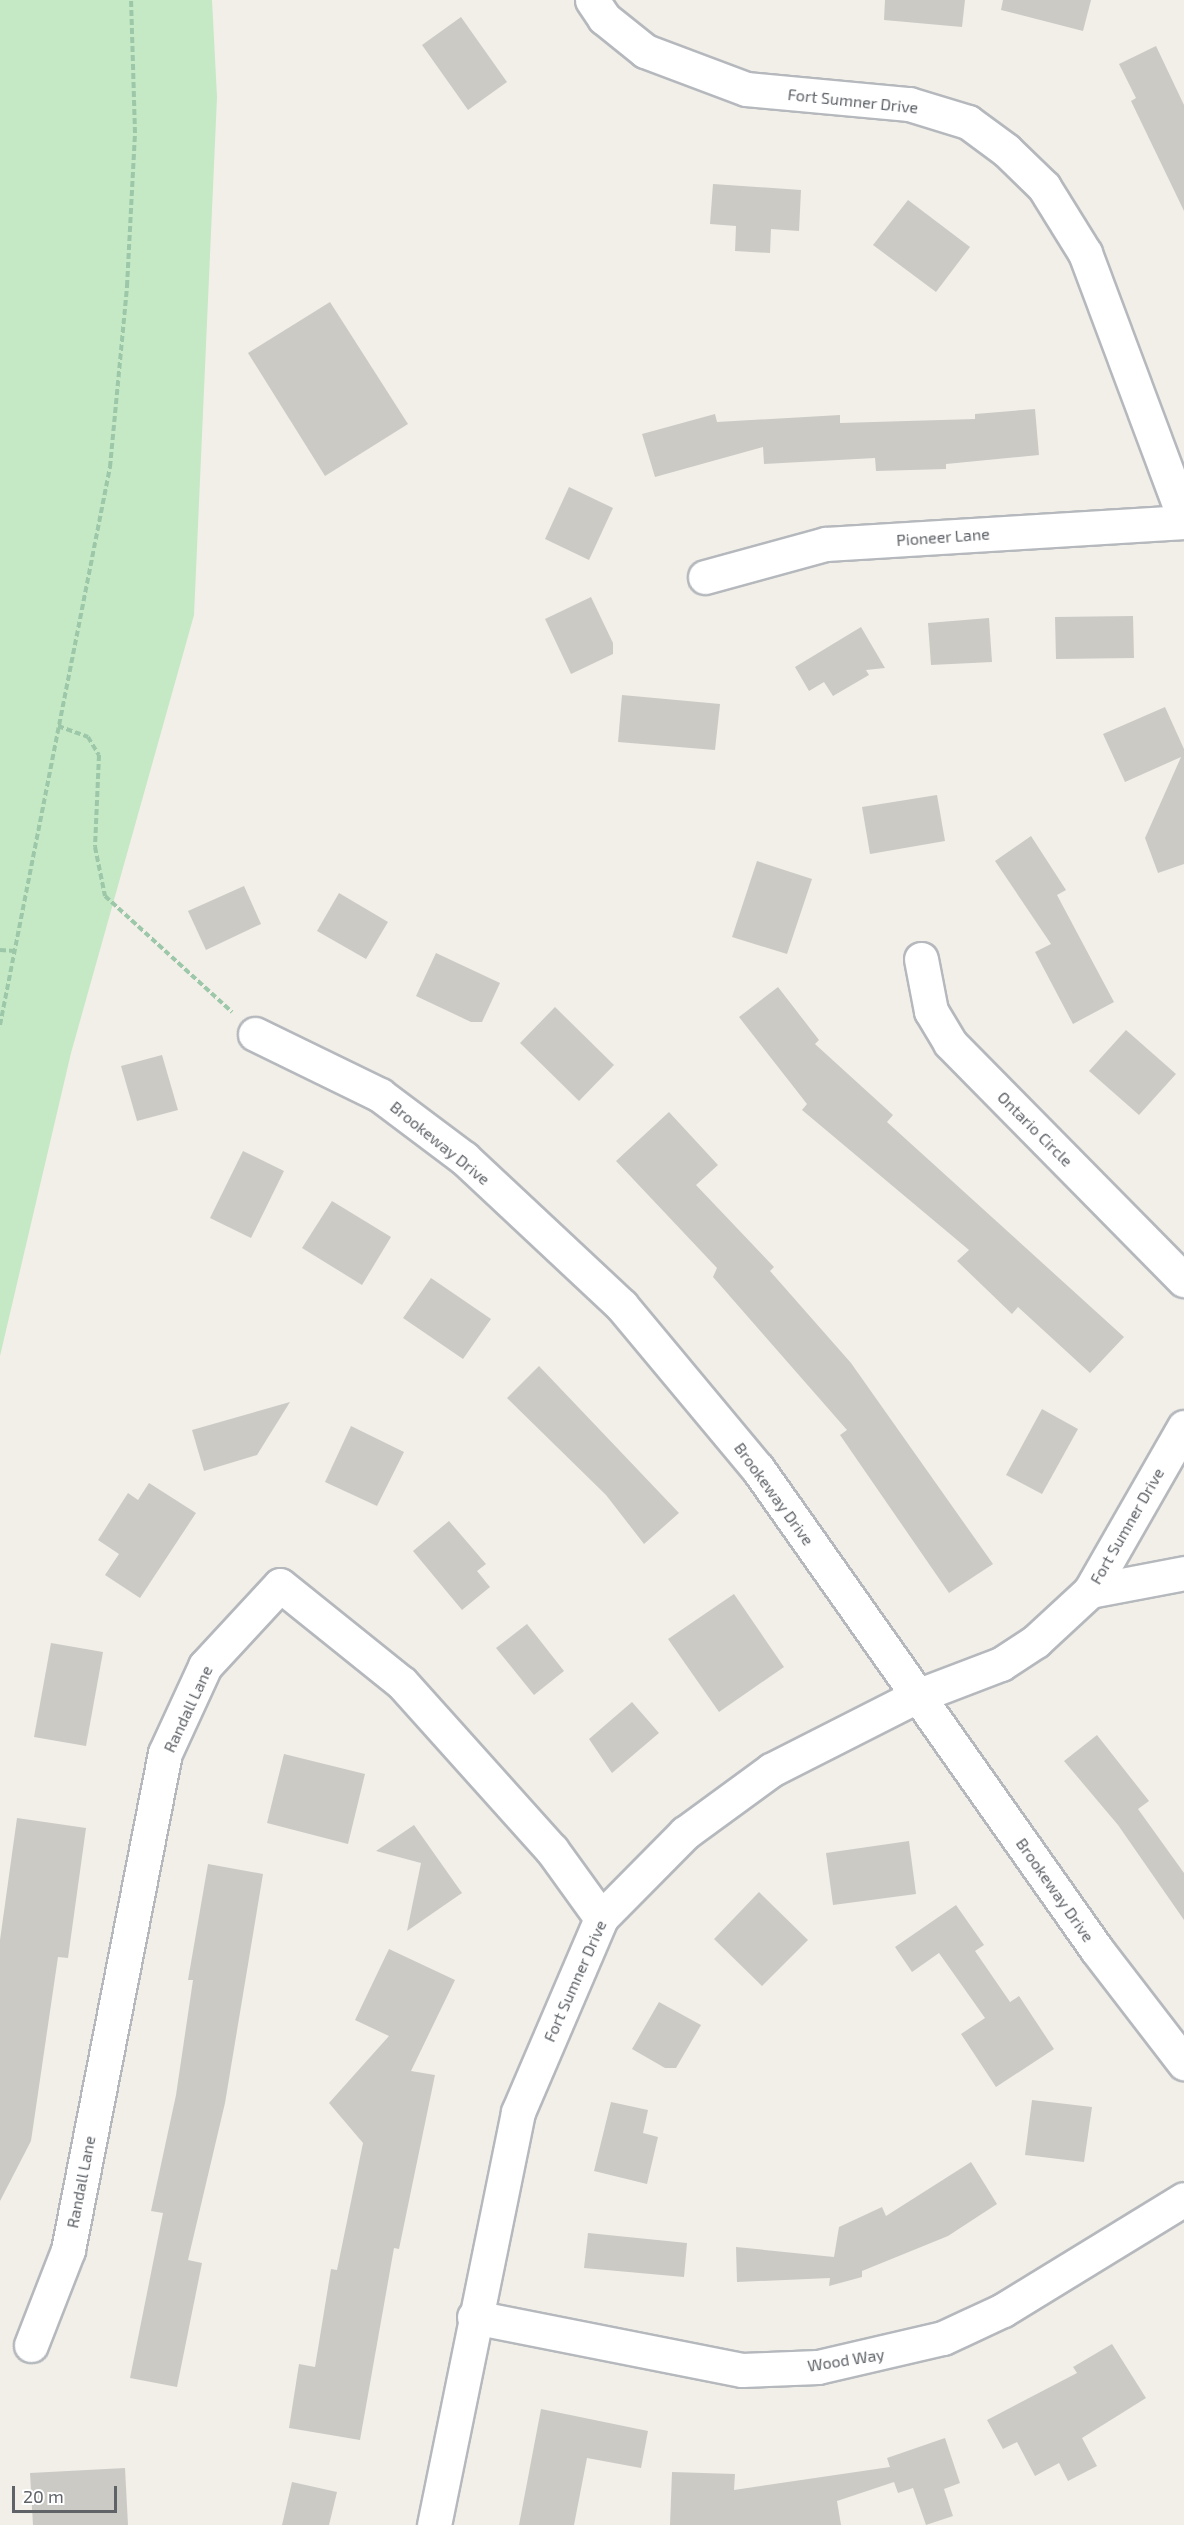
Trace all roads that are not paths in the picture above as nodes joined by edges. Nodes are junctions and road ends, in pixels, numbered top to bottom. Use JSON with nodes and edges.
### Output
{"nodes":[{"id":1,"x":592,"y":0,"type":"edge"},
{"id":2,"x":1184,"y":520,"type":"edge"},
{"id":3,"x":705,"y":577,"type":"dead end"},
{"id":4,"x":921,"y":959,"type":"dead end"},
{"id":5,"x":255,"y":1034,"type":"road end"},
{"id":6,"x":1184,"y":1280,"type":"edge"},
{"id":7,"x":1184,"y":1427,"type":"edge"},
{"id":8,"x":1184,"y":1573,"type":"edge"},
{"id":9,"x":1090,"y":1591,"type":"junction"},
{"id":10,"x":917,"y":1696,"type":"junction"},
{"id":11,"x":601,"y":1918,"type":"junction"},
{"id":12,"x":1184,"y":2063,"type":"edge"},
{"id":13,"x":1184,"y":2199,"type":"edge"},
{"id":14,"x":474,"y":2317,"type":"junction"},
{"id":15,"x":31,"y":2345,"type":"dead end"},
{"id":16,"x":434,"y":2525,"type":"edge"}],
"edges":[{"from":1,"to":2,"type":"street","name":"Fort Sumner Drive"},
{"from":2,"to":3,"type":"street","name":"Pioneer Lane"},
{"from":4,"to":6,"type":"street","name":"Ontario Circle"},
{"from":5,"to":10,"type":"street","name":"Brookeway Drive"},
{"from":7,"to":9,"type":"street","name":"Fort Sumner Drive"},
{"from":8,"to":9,"type":"street"},
{"from":9,"to":10,"type":"street","name":"Fort Sumner Drive"},
{"from":10,"to":11,"type":"street","name":"Fort Sumner Drive"},
{"from":10,"to":12,"type":"street","name":"Brookeway Drive"},
{"from":11,"to":14,"type":"street","name":"Fort Sumner Drive"},
{"from":11,"to":15,"type":"street","name":"Randall Lane"},
{"from":13,"to":14,"type":"street","name":"Wood Way"},
{"from":14,"to":16,"type":"street","name":"Fort Sumner Drive"}]}
